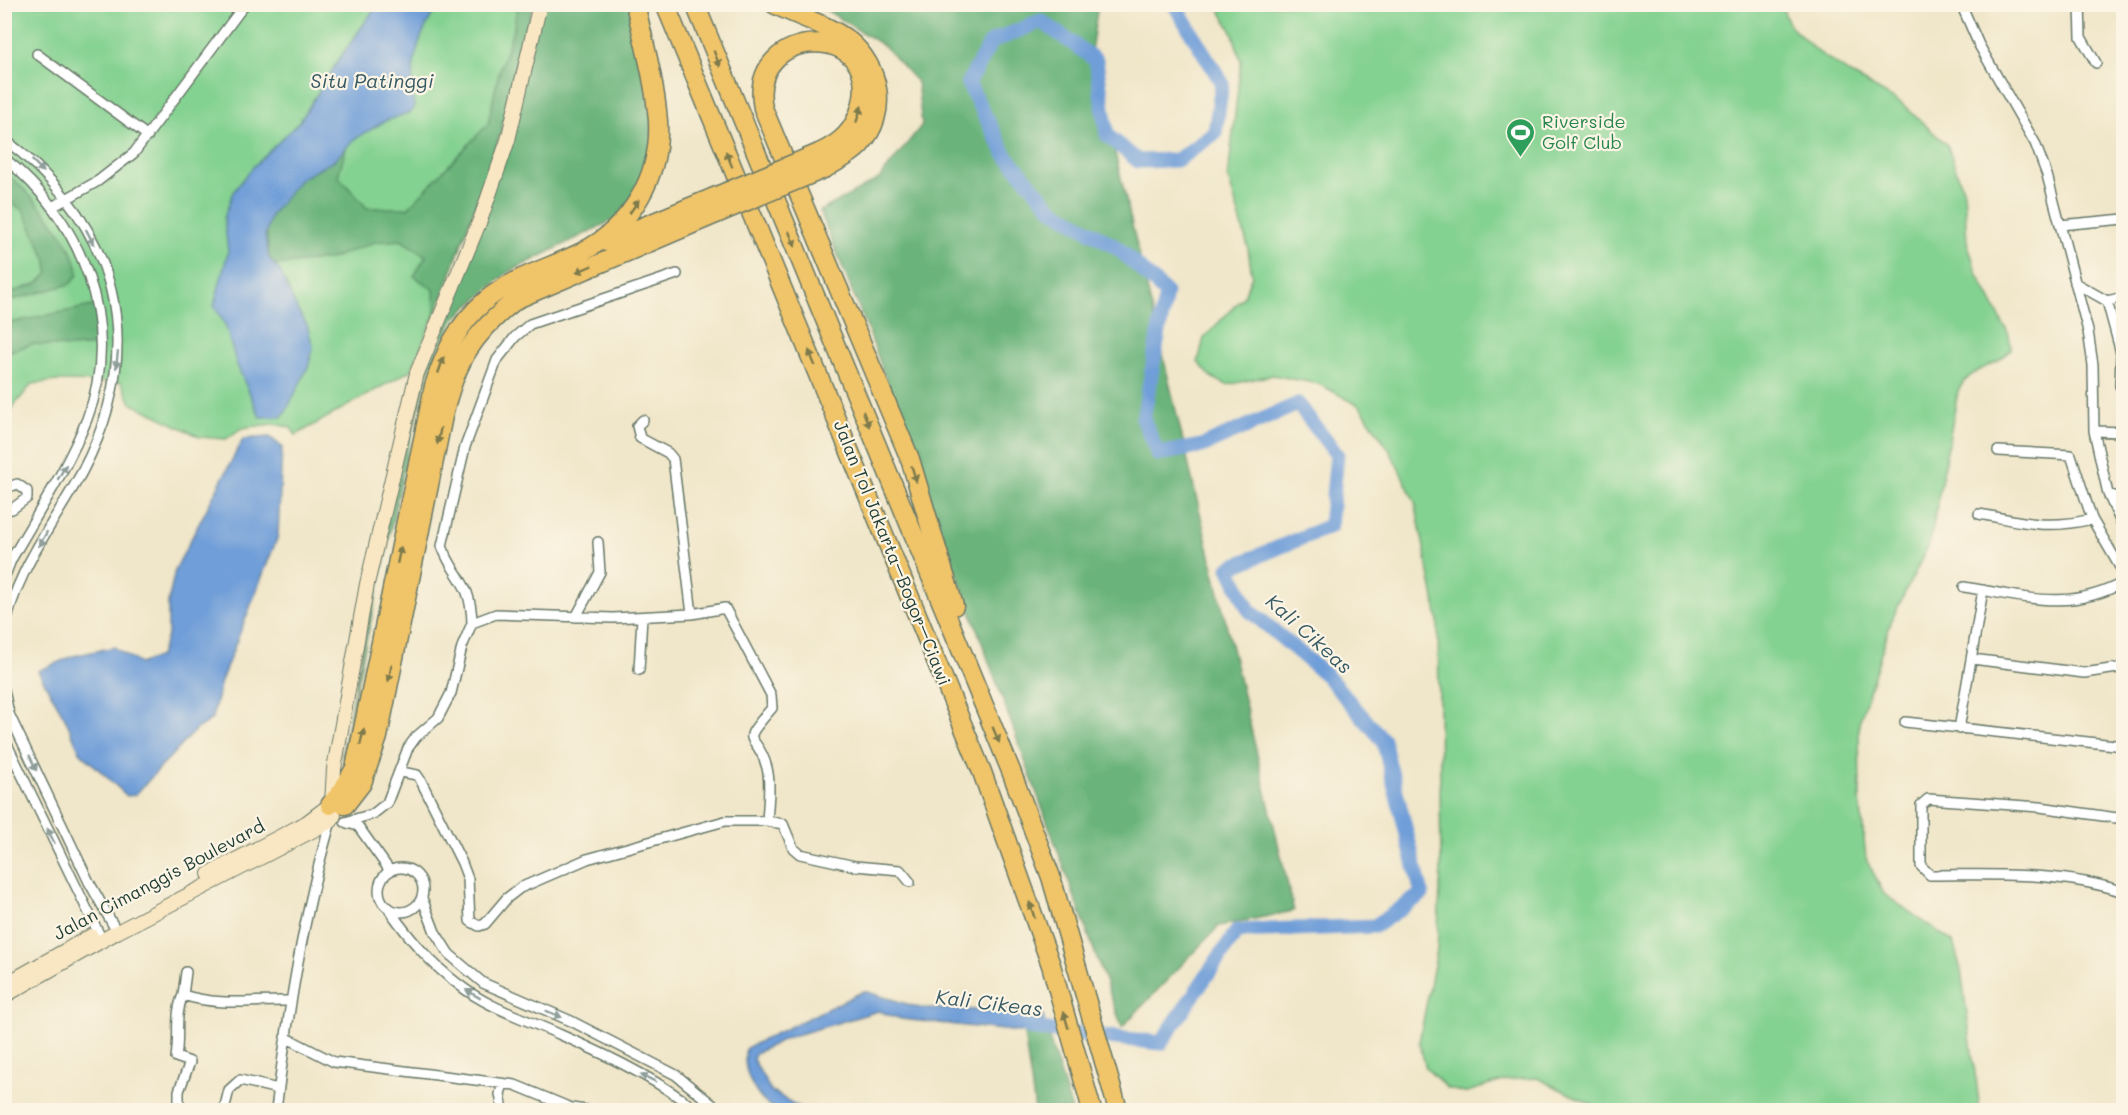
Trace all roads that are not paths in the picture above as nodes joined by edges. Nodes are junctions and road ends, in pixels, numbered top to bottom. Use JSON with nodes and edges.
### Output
{"nodes":[{"id":1,"x":245,"y":4,"type":"edge"},
{"id":2,"x":540,"y":4,"type":"edge"},
{"id":3,"x":635,"y":4,"type":"edge"},
{"id":4,"x":665,"y":4,"type":"edge"},
{"id":5,"x":695,"y":4,"type":"edge"},
{"id":6,"x":774,"y":4,"type":"edge"},
{"id":7,"x":1961,"y":4,"type":"edge"},
{"id":8,"x":2080,"y":4,"type":"edge"},
{"id":9,"x":38,"y":54,"type":"dead end"},
{"id":10,"x":2096,"y":63,"type":"dead end"},
{"id":11,"x":148,"y":136,"type":"junction"},
{"id":12,"x":4,"y":139,"type":"edge"},
{"id":13,"x":4,"y":158,"type":"edge"},
{"id":14,"x":822,"y":161,"type":"junction"},
{"id":15,"x":68,"y":197,"type":"junction"},
{"id":16,"x":54,"y":206,"type":"junction"},
{"id":17,"x":714,"y":206,"type":"junction"},
{"id":18,"x":2124,"y":219,"type":"edge"},
{"id":19,"x":2060,"y":225,"type":"junction"},
{"id":20,"x":585,"y":251,"type":"junction"},
{"id":21,"x":677,"y":274,"type":"dead end"},
{"id":22,"x":109,"y":279,"type":"junction"},
{"id":23,"x":2075,"y":284,"type":"junction"},
{"id":24,"x":93,"y":285,"type":"junction"},
{"id":25,"x":2124,"y":297,"type":"edge"},
{"id":26,"x":2108,"y":301,"type":"junction"},
{"id":27,"x":114,"y":302,"type":"junction"},
{"id":28,"x":96,"y":305,"type":"junction"},
{"id":29,"x":2122,"y":353,"type":"edge"},
{"id":30,"x":2124,"y":392,"type":"edge"},
{"id":31,"x":643,"y":420,"type":"dead end"},
{"id":32,"x":2094,"y":430,"type":"junction"},
{"id":33,"x":2124,"y":432,"type":"edge"},
{"id":34,"x":1998,"y":451,"type":"dead end"},
{"id":35,"x":4,"y":489,"type":"edge"},
{"id":36,"x":2108,"y":494,"type":"junction"},
{"id":37,"x":2124,"y":499,"type":"edge"},
{"id":38,"x":4,"y":511,"type":"edge"},
{"id":39,"x":1979,"y":514,"type":"dead end"},
{"id":40,"x":2092,"y":519,"type":"junction"},
{"id":41,"x":2124,"y":529,"type":"edge"},
{"id":42,"x":598,"y":542,"type":"dead end"},
{"id":43,"x":2124,"y":574,"type":"edge"},
{"id":44,"x":4,"y":578,"type":"edge"},
{"id":45,"x":2124,"y":582,"type":"edge"},
{"id":46,"x":1964,"y":587,"type":"dead end"},
{"id":47,"x":1983,"y":590,"type":"junction"},
{"id":48,"x":692,"y":614,"type":"junction"},
{"id":49,"x":642,"y":617,"type":"junction"},
{"id":50,"x":576,"y":618,"type":"junction"},
{"id":51,"x":472,"y":623,"type":"junction"},
{"id":52,"x":4,"y":635,"type":"edge"},
{"id":53,"x":1972,"y":659,"type":"junction"},
{"id":54,"x":2124,"y":667,"type":"edge"},
{"id":55,"x":639,"y":670,"type":"dead end"},
{"id":56,"x":4,"y":690,"type":"edge"},
{"id":57,"x":5,"y":698,"type":"edge"},
{"id":58,"x":984,"y":706,"type":"junction"},
{"id":59,"x":7,"y":714,"type":"edge"},
{"id":60,"x":1905,"y":722,"type":"dead end"},
{"id":61,"x":1959,"y":729,"type":"junction"},
{"id":62,"x":4,"y":738,"type":"edge"},
{"id":63,"x":2124,"y":746,"type":"edge"},
{"id":64,"x":401,"y":772,"type":"junction"},
{"id":65,"x":335,"y":816,"type":"junction"},
{"id":66,"x":2124,"y":819,"type":"edge"},
{"id":67,"x":767,"y":821,"type":"junction"},
{"id":68,"x":390,"y":871,"type":"junction"},
{"id":69,"x":910,"y":882,"type":"dead end"},
{"id":70,"x":2124,"y":892,"type":"edge"},
{"id":71,"x":422,"y":898,"type":"junction"},
{"id":72,"x":390,"y":910,"type":"junction"},
{"id":73,"x":115,"y":928,"type":"junction"},
{"id":74,"x":100,"y":936,"type":"junction"},
{"id":75,"x":186,"y":972,"type":"dead end"},
{"id":76,"x":4,"y":985,"type":"edge"},
{"id":77,"x":183,"y":995,"type":"junction"},
{"id":78,"x":4,"y":996,"type":"edge"},
{"id":79,"x":290,"y":1000,"type":"junction"},
{"id":80,"x":285,"y":1037,"type":"junction"},
{"id":81,"x":676,"y":1075,"type":"junction"},
{"id":82,"x":503,"y":1084,"type":"junction"},
{"id":83,"x":278,"y":1089,"type":"junction"},
{"id":84,"x":669,"y":1089,"type":"junction"},
{"id":85,"x":571,"y":1109,"type":"edge"},
{"id":86,"x":180,"y":1110,"type":"edge"},
{"id":87,"x":224,"y":1110,"type":"edge"},
{"id":88,"x":276,"y":1110,"type":"edge"},
{"id":89,"x":503,"y":1110,"type":"edge"},
{"id":90,"x":586,"y":1110,"type":"edge"},
{"id":91,"x":696,"y":1110,"type":"edge"},
{"id":92,"x":719,"y":1110,"type":"edge"},
{"id":93,"x":1092,"y":1110,"type":"edge"},
{"id":94,"x":1118,"y":1110,"type":"edge"}],
"edges":[{"from":1,"to":11,"type":"street"},
{"from":2,"to":65,"type":"main road"},
{"from":20,"to":3,"type":"highway","one_way":true},
{"from":93,"to":4,"type":"highway","name":"Jalan Tol Jakarta–Bogor–Ciawi","one_way":true},
{"from":5,"to":58,"type":"highway","name":"Jalan Tol Jakarta–Bogor–Ciawi","one_way":true},
{"from":6,"to":14,"type":"highway"},
{"from":7,"to":19,"type":"street"},
{"from":8,"to":10,"type":"street"},
{"from":9,"to":11,"type":"street"},
{"from":11,"to":15,"type":"street"},
{"from":12,"to":15,"type":"street","one_way":true},
{"from":13,"to":16,"type":"street"},
{"from":14,"to":17,"type":"highway","bridge":true},
{"from":14,"to":58,"type":"highway","one_way":true},
{"from":15,"to":16,"type":"street"},
{"from":15,"to":22,"type":"street","one_way":true},
{"from":16,"to":24,"type":"street"},
{"from":17,"to":20,"type":"highway"},
{"from":17,"to":65,"type":"highway","one_way":true},
{"from":18,"to":19,"type":"street"},
{"from":19,"to":23,"type":"street"},
{"from":65,"to":20,"type":"highway","one_way":true},
{"from":21,"to":51,"type":"street"},
{"from":22,"to":24,"type":"street"},
{"from":22,"to":27,"type":"street"},
{"from":23,"to":26,"type":"street"},
{"from":23,"to":32,"type":"street"},
{"from":24,"to":28,"type":"street"},
{"from":25,"to":26,"type":"street"},
{"from":26,"to":29,"type":"street"},
{"from":27,"to":28,"type":"street"},
{"from":27,"to":52,"type":"street","one_way":true},
{"from":44,"to":28,"type":"street","one_way":true},
{"from":29,"to":30,"type":"street"},
{"from":31,"to":48,"type":"street"},
{"from":32,"to":33,"type":"street"},
{"from":32,"to":36,"type":"street"},
{"from":34,"to":40,"type":"street"},
{"from":35,"to":38,"type":"street"},
{"from":36,"to":37,"type":"street"},
{"from":36,"to":41,"type":"street"},
{"from":39,"to":40,"type":"street"},
{"from":40,"to":43,"type":"street"},
{"from":42,"to":50,"type":"street"},
{"from":45,"to":47,"type":"street"},
{"from":46,"to":47,"type":"street"},
{"from":47,"to":53,"type":"street"},
{"from":48,"to":49,"type":"street"},
{"from":48,"to":67,"type":"street"},
{"from":49,"to":50,"type":"street"},
{"from":49,"to":55,"type":"street"},
{"from":50,"to":51,"type":"street"},
{"from":51,"to":64,"type":"street"},
{"from":53,"to":54,"type":"street"},
{"from":53,"to":61,"type":"street"},
{"from":56,"to":57,"type":"street"},
{"from":57,"to":59,"type":"street"},
{"from":58,"to":94,"type":"highway","name":"Jalan Tol Jakarta–Bogor–Ciawi","one_way":true},
{"from":59,"to":73,"type":"street","one_way":true},
{"from":60,"to":61,"type":"street"},
{"from":61,"to":63,"type":"street"},
{"from":74,"to":62,"type":"street","one_way":true},
{"from":64,"to":65,"type":"street"},
{"from":64,"to":67,"type":"street"},
{"from":65,"to":68,"type":"street"},
{"from":65,"to":73,"type":"main road","name":"Jalan Cimanggis Boulevard"},
{"from":65,"to":79,"type":"street"},
{"from":66,"to":70,"type":"street"},
{"from":67,"to":69,"type":"street"},
{"from":68,"to":71,"type":"street"},
{"from":68,"to":72,"type":"street"},
{"from":71,"to":72,"type":"street"},
{"from":71,"to":81,"type":"street","one_way":true},
{"from":84,"to":72,"type":"street","one_way":true},
{"from":73,"to":74,"type":"main road","name":"Jalan Cimanggis Boulevard"},
{"from":74,"to":76,"type":"main road","name":"Jalan Cimanggis Boulevard"},
{"from":74,"to":78,"type":"main road","name":"Jalan Cimanggis Boulevard"},
{"from":75,"to":77,"type":"street"},
{"from":77,"to":79,"type":"street"},
{"from":77,"to":86,"type":"street"},
{"from":79,"to":80,"type":"street"},
{"from":80,"to":82,"type":"street"},
{"from":80,"to":83,"type":"street"},
{"from":81,"to":84,"type":"street"},
{"from":81,"to":92,"type":"street"},
{"from":82,"to":85,"type":"street"},
{"from":82,"to":89,"type":"street"},
{"from":83,"to":87,"type":"street"},
{"from":83,"to":88,"type":"street"},
{"from":84,"to":91,"type":"street"},
{"from":85,"to":90,"type":"street"}]}
